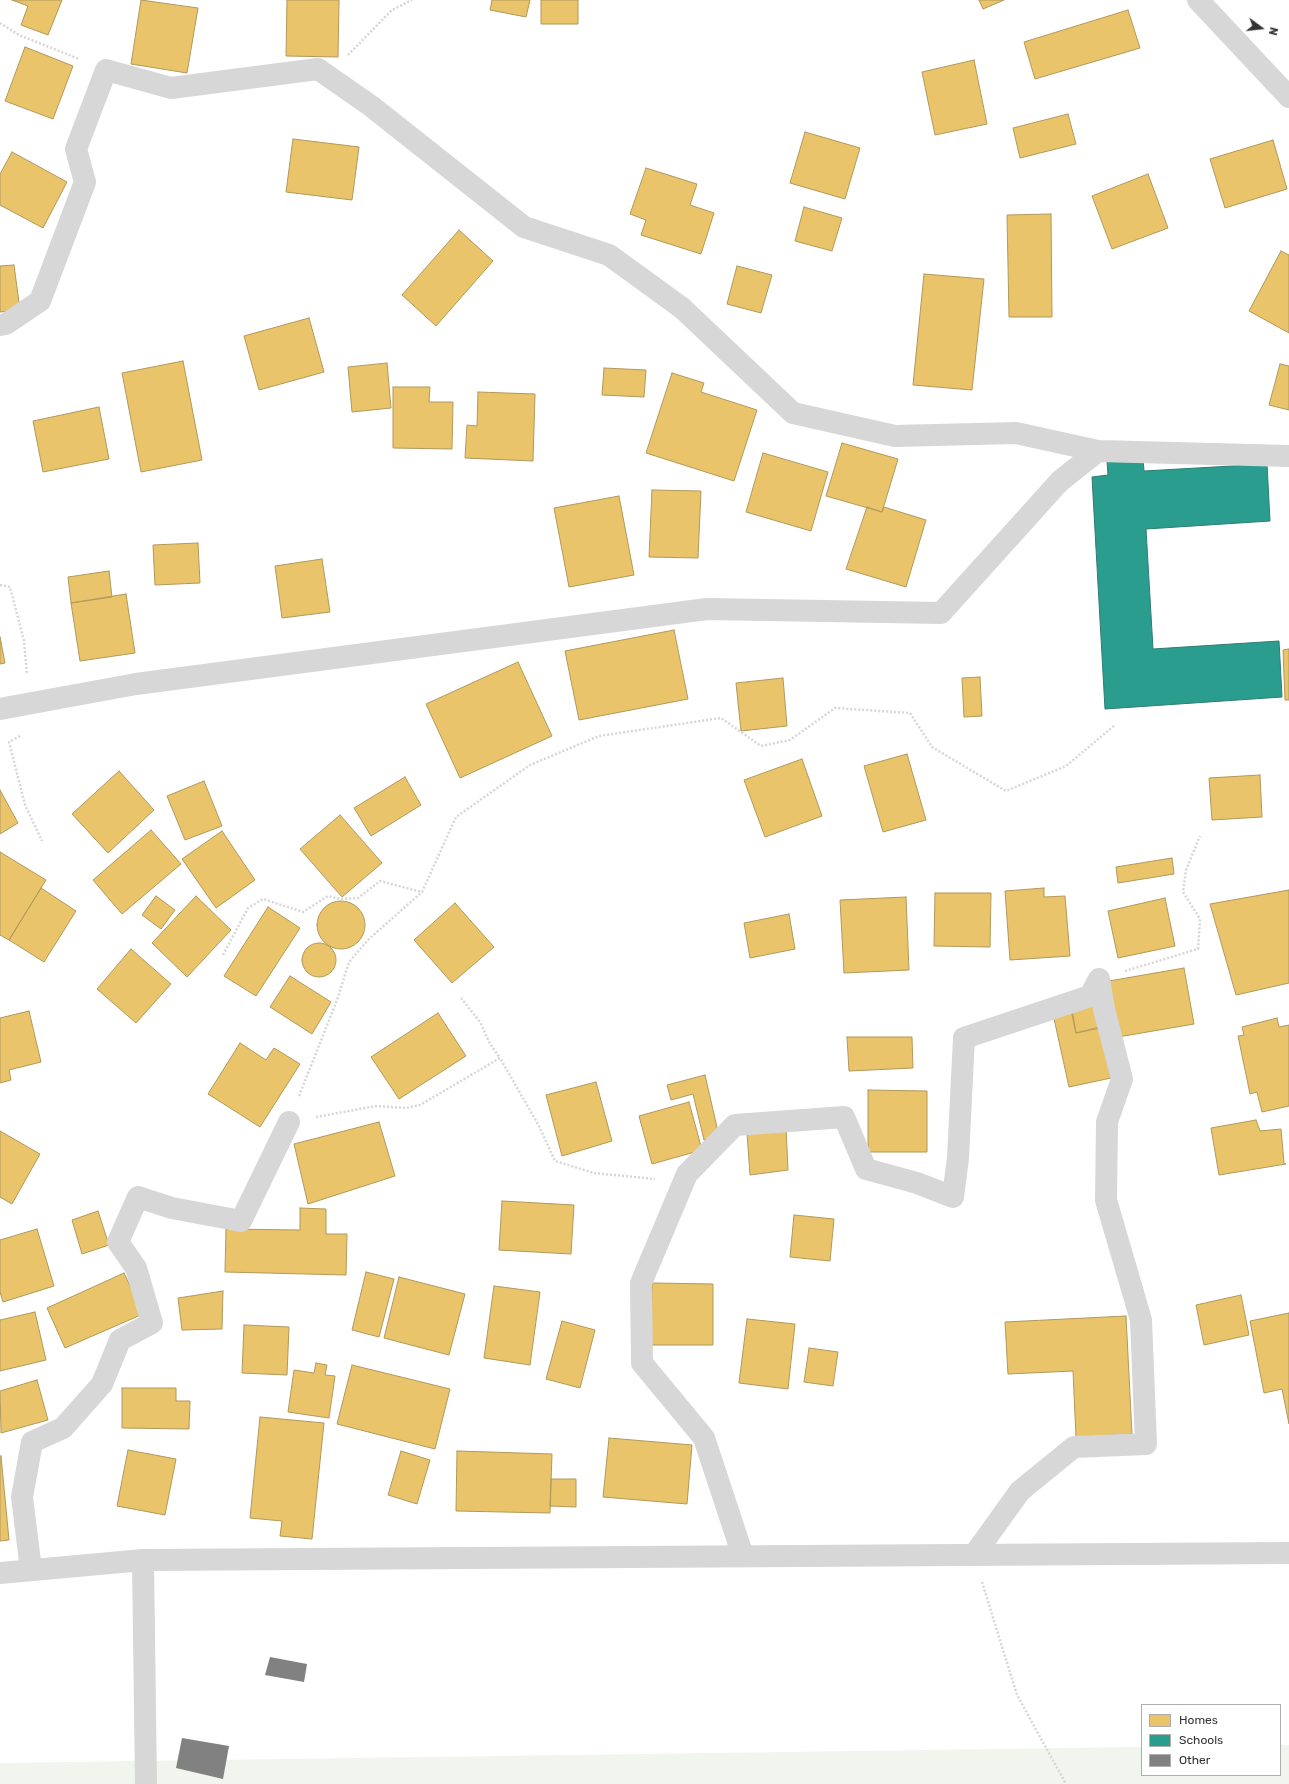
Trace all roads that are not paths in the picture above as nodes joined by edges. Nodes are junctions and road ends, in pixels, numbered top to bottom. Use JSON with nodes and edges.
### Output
{"nodes":[{"id":1,"x":1198,"y":0,"type":"edge"},
{"id":2,"x":1289,"y":97,"type":"edge"},
{"id":3,"x":0,"y":325,"type":"edge"},
{"id":4,"x":1098,"y":452,"type":"junction"},
{"id":5,"x":1289,"y":456,"type":"edge"},
{"id":6,"x":0,"y":709,"type":"edge"},
{"id":7,"x":289,"y":1122,"type":"road end"},
{"id":8,"x":1289,"y":1553,"type":"edge"},
{"id":9,"x":974,"y":1555,"type":"junction"},
{"id":10,"x":743,"y":1556,"type":"junction"},
{"id":11,"x":143,"y":1560,"type":"junction"},
{"id":12,"x":31,"y":1570,"type":"junction"},
{"id":13,"x":0,"y":1573,"type":"edge"},
{"id":14,"x":146,"y":1784,"type":"edge"}],
"edges":[{"from":1,"to":2,"type":"street"},
{"from":3,"to":4,"type":"street"},
{"from":4,"to":5,"type":"street"},
{"from":4,"to":6,"type":"street"},
{"from":7,"to":12,"type":"street"},
{"from":8,"to":9,"type":"street"},
{"from":9,"to":10,"type":"street"},
{"from":9,"to":10,"type":"street"},
{"from":10,"to":11,"type":"street"},
{"from":11,"to":12,"type":"street"},
{"from":11,"to":14,"type":"street"},
{"from":12,"to":13,"type":"street"}]}
